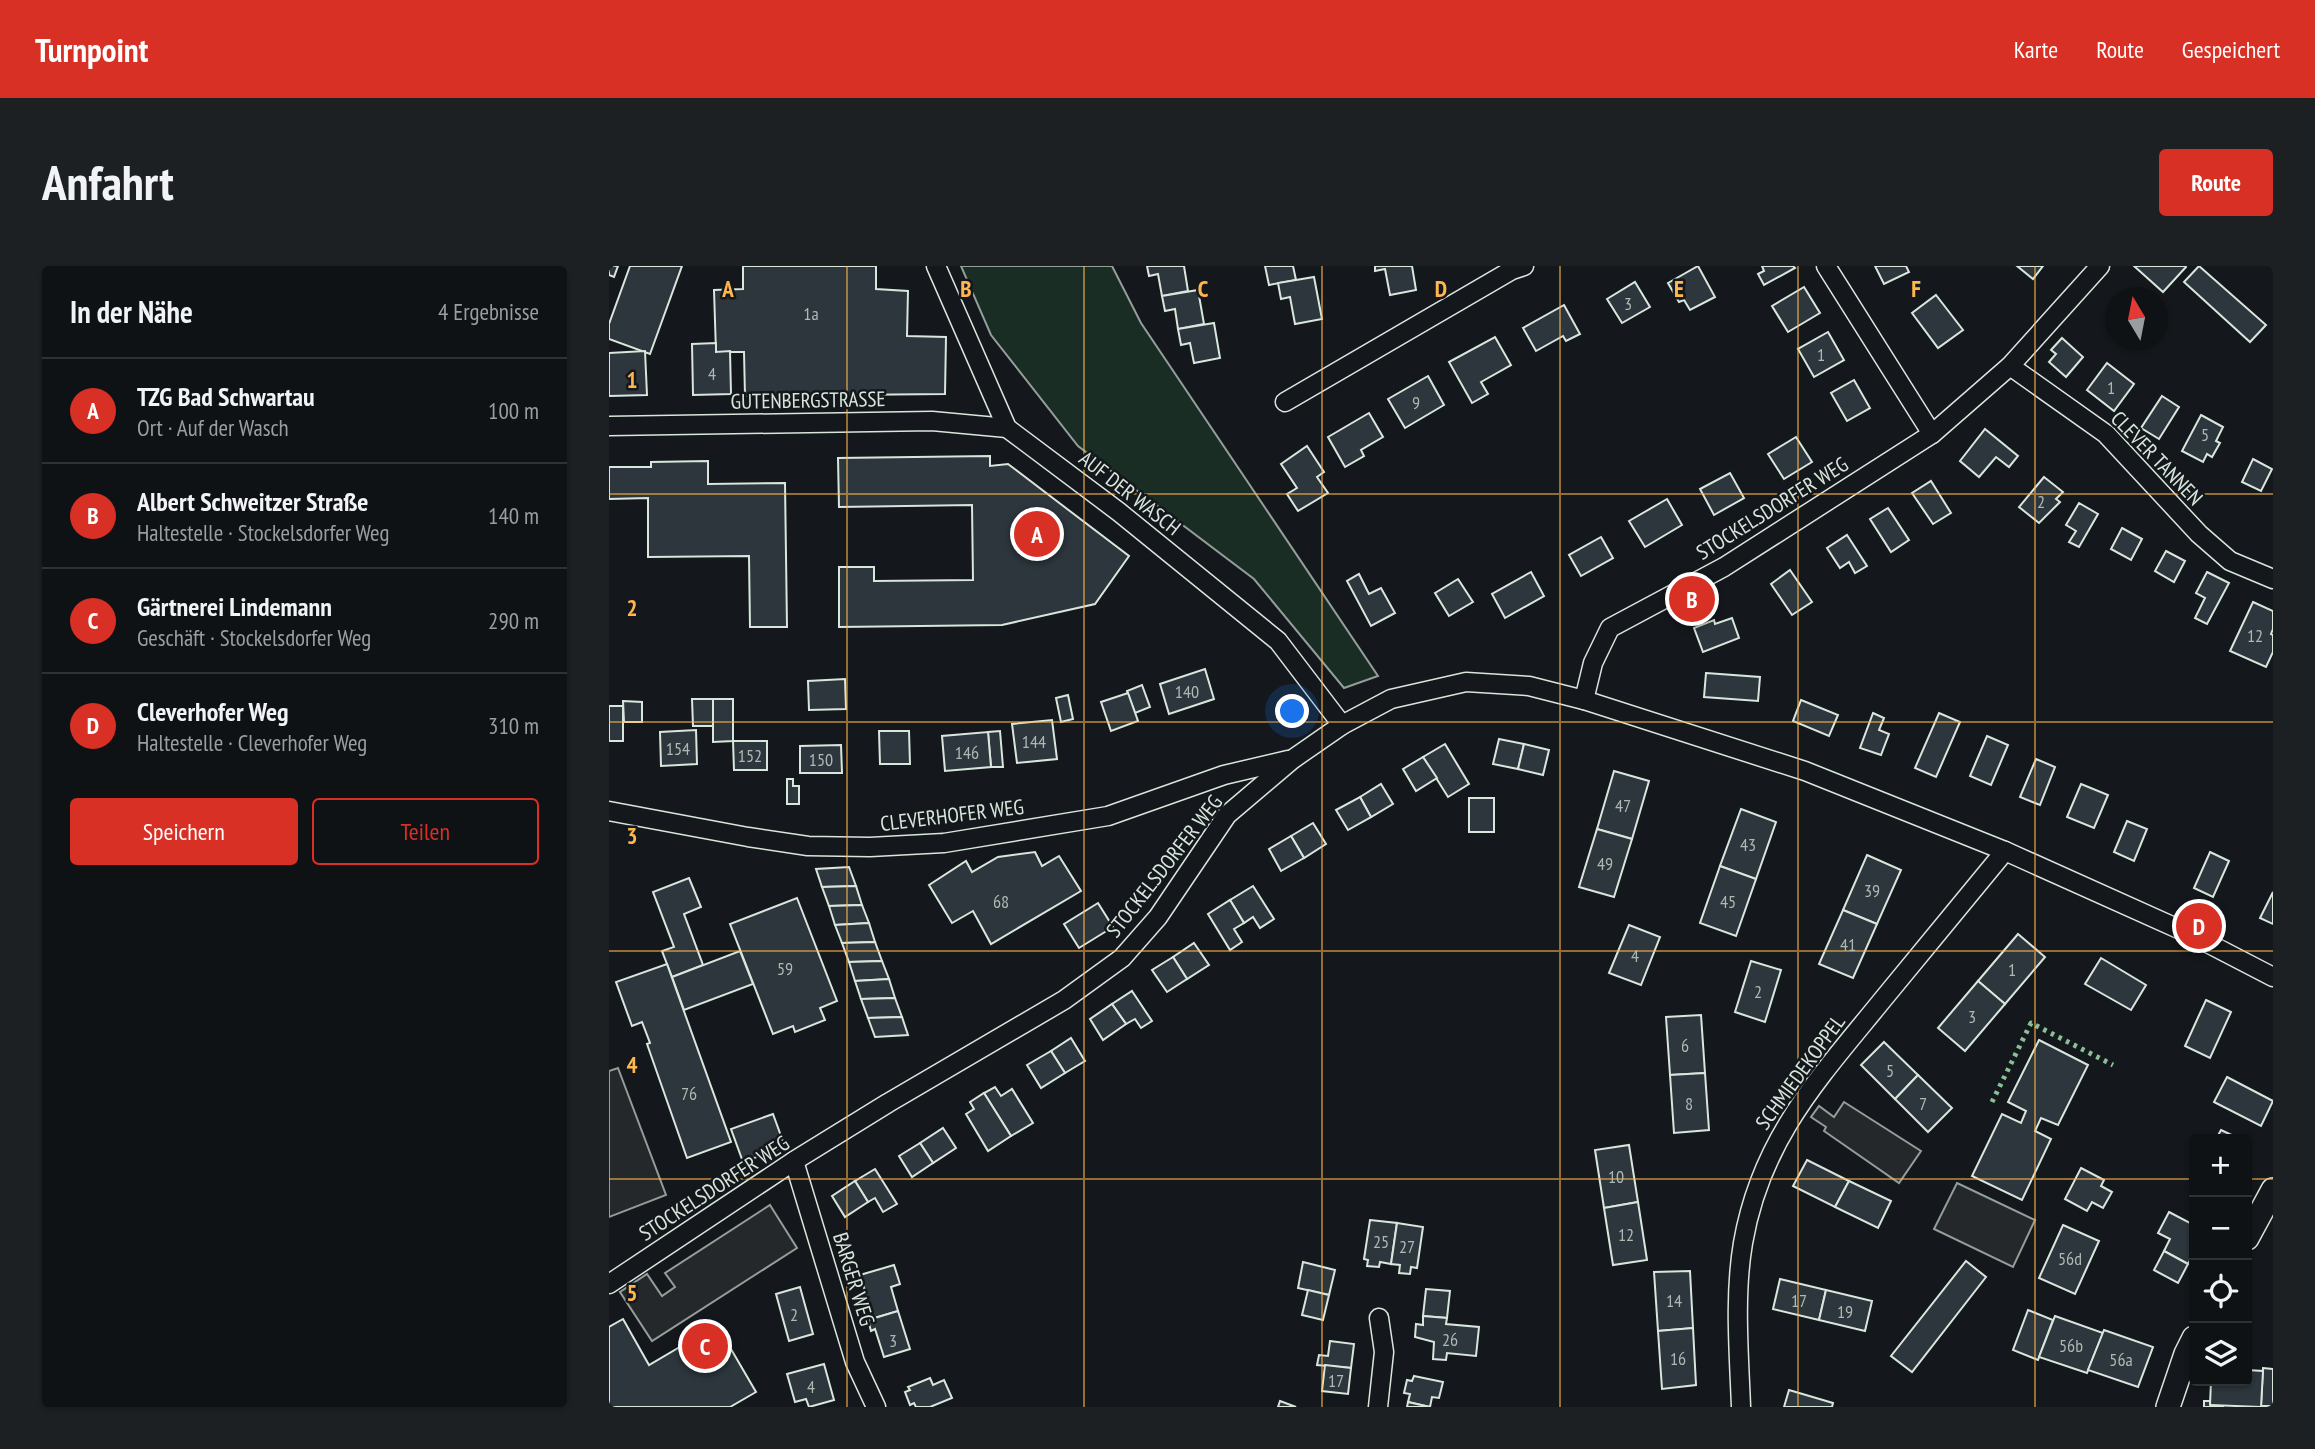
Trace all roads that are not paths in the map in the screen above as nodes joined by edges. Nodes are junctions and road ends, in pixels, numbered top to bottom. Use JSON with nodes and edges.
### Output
{"nodes":[{"id":1,"x":936,"y":266,"type":"edge"},
{"id":2,"x":1524,"y":266,"type":"edge"},
{"id":3,"x":1826,"y":266,"type":"edge"},
{"id":4,"x":2100,"y":266,"type":"edge"},
{"id":5,"x":2010,"y":366,"type":"junction"},
{"id":6,"x":1285,"y":402,"type":"dead end"},
{"id":7,"x":609,"y":426,"type":"edge"},
{"id":8,"x":1007,"y":428,"type":"junction"},
{"id":9,"x":1931,"y":434,"type":"junction"},
{"id":10,"x":2273,"y":579,"type":"edge"},
{"id":11,"x":1584,"y":700,"type":"junction"},
{"id":12,"x":1342,"y":725,"type":"junction"},
{"id":13,"x":1293,"y":759,"type":"junction"},
{"id":14,"x":609,"y":811,"type":"edge"},
{"id":15,"x":2005,"y":851,"type":"junction"},
{"id":16,"x":2273,"y":977,"type":"edge"},
{"id":17,"x":794,"y":1161,"type":"junction"},
{"id":18,"x":2273,"y":1190,"type":"edge"},
{"id":19,"x":2252,"y":1229,"type":"edge"},
{"id":20,"x":609,"y":1284,"type":"edge"},
{"id":21,"x":1379,"y":1318,"type":"dead end"},
{"id":22,"x":2189,"y":1348,"type":"edge"},
{"id":23,"x":876,"y":1407,"type":"edge"},
{"id":24,"x":1378,"y":1407,"type":"edge"},
{"id":25,"x":1741,"y":1407,"type":"edge"},
{"id":26,"x":2168,"y":1407,"type":"edge"}],
"edges":[{"from":1,"to":8,"type":"street","name":"AUF DER WASCH"},
{"from":2,"to":6,"type":"street"},
{"from":3,"to":9,"type":"street"},
{"from":4,"to":5,"type":"street","name":"STOCKELSDORFER WEG"},
{"from":5,"to":9,"type":"street","name":"STOCKELSDORFER WEG"},
{"from":5,"to":10,"type":"street","name":"CLEVER TANNEN"},
{"from":7,"to":8,"type":"street","name":"GUTENBERGSTRASSE"},
{"from":8,"to":12,"type":"street","name":"AUF DER WASCH"},
{"from":9,"to":11,"type":"street","name":"STOCKELSDORFER WEG"},
{"from":11,"to":12,"type":"street","name":"STOCKELSDORFER WEG"},
{"from":11,"to":15,"type":"street"},
{"from":12,"to":13,"type":"street","name":"STOCKELSDORFER WEG"},
{"from":13,"to":14,"type":"street","name":"CLEVERHOFER WEG"},
{"from":13,"to":17,"type":"street","name":"STOCKELSDORFER WEG"},
{"from":15,"to":16,"type":"street"},
{"from":15,"to":25,"type":"street","name":"SCHMIEDEKOPPEL"},
{"from":17,"to":20,"type":"street","name":"STOCKELSDORFER WEG"},
{"from":17,"to":23,"type":"street","name":"BARGER WEG"},
{"from":18,"to":19,"type":"street"},
{"from":21,"to":24,"type":"street"},
{"from":22,"to":26,"type":"street"}]}
